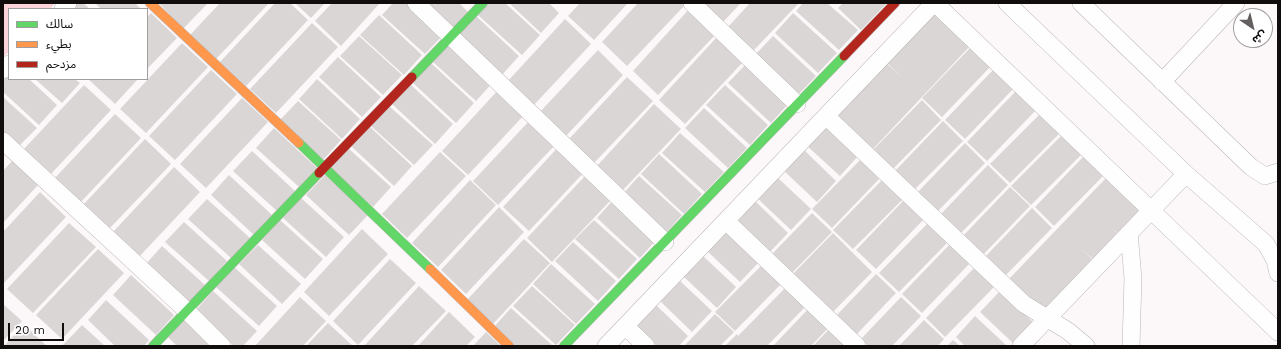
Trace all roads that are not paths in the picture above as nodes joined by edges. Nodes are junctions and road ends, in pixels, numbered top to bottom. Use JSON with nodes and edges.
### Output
{"nodes":[{"id":1,"x":150,"y":3,"type":"edge"},
{"id":2,"x":416,"y":3,"type":"edge"},
{"id":3,"x":483,"y":3,"type":"edge"},
{"id":4,"x":692,"y":3,"type":"edge"},
{"id":5,"x":895,"y":3,"type":"edge"},
{"id":6,"x":934,"y":3,"type":"edge"},
{"id":7,"x":1007,"y":3,"type":"edge"},
{"id":8,"x":1081,"y":3,"type":"edge"},
{"id":9,"x":1236,"y":3,"type":"edge"},
{"id":10,"x":451,"y":36,"type":"junction"},
{"id":11,"x":1162,"y":82,"type":"junction"},
{"id":12,"x":797,"y":104,"type":"junction"},
{"id":13,"x":826,"y":116,"type":"junction"},
{"id":14,"x":3,"y":141,"type":"edge"},
{"id":15,"x":325,"y":167,"type":"junction"},
{"id":16,"x":1278,"y":172,"type":"edge"},
{"id":17,"x":1186,"y":174,"type":"junction"},
{"id":18,"x":1151,"y":210,"type":"junction"},
{"id":19,"x":726,"y":221,"type":"junction"},
{"id":20,"x":1129,"y":233,"type":"junction"},
{"id":21,"x":665,"y":242,"type":"junction"},
{"id":22,"x":1278,"y":273,"type":"edge"},
{"id":23,"x":187,"y":311,"type":"junction"},
{"id":24,"x":1048,"y":318,"type":"junction"},
{"id":25,"x":625,"y":326,"type":"junction"},
{"id":26,"x":1278,"y":332,"type":"edge"},
{"id":27,"x":153,"y":346,"type":"edge"},
{"id":28,"x":222,"y":346,"type":"edge"},
{"id":29,"x":509,"y":346,"type":"edge"},
{"id":30,"x":564,"y":346,"type":"edge"},
{"id":31,"x":606,"y":346,"type":"edge"},
{"id":32,"x":646,"y":346,"type":"edge"},
{"id":33,"x":857,"y":346,"type":"edge"},
{"id":34,"x":1021,"y":346,"type":"edge"},
{"id":35,"x":1086,"y":346,"type":"edge"},
{"id":36,"x":1132,"y":346,"type":"edge"}],
"edges":[{"from":1,"to":15,"type":"street"},
{"from":2,"to":10,"type":"street"},
{"from":3,"to":10,"type":"street"},
{"from":4,"to":12,"type":"street"},
{"from":5,"to":12,"type":"street"},
{"from":6,"to":13,"type":"street"},
{"from":6,"to":18,"type":"street"},
{"from":7,"to":17,"type":"street"},
{"from":8,"to":11,"type":"street"},
{"from":9,"to":11,"type":"street"},
{"from":10,"to":15,"type":"street"},
{"from":10,"to":21,"type":"street"},
{"from":11,"to":16,"type":"street"},
{"from":12,"to":21,"type":"street"},
{"from":13,"to":19,"type":"street"},
{"from":13,"to":24,"type":"street"},
{"from":14,"to":23,"type":"street"},
{"from":15,"to":23,"type":"street"},
{"from":15,"to":29,"type":"street"},
{"from":17,"to":18,"type":"street"},
{"from":17,"to":22,"type":"street"},
{"from":18,"to":20,"type":"street"},
{"from":18,"to":26,"type":"street"},
{"from":19,"to":25,"type":"street"},
{"from":19,"to":33,"type":"street"},
{"from":20,"to":24,"type":"street"},
{"from":20,"to":36,"type":"street"},
{"from":21,"to":30,"type":"street"},
{"from":23,"to":27,"type":"street"},
{"from":23,"to":28,"type":"street"},
{"from":24,"to":34,"type":"street"},
{"from":24,"to":35,"type":"street"},
{"from":25,"to":31,"type":"street"},
{"from":25,"to":32,"type":"street"}]}
